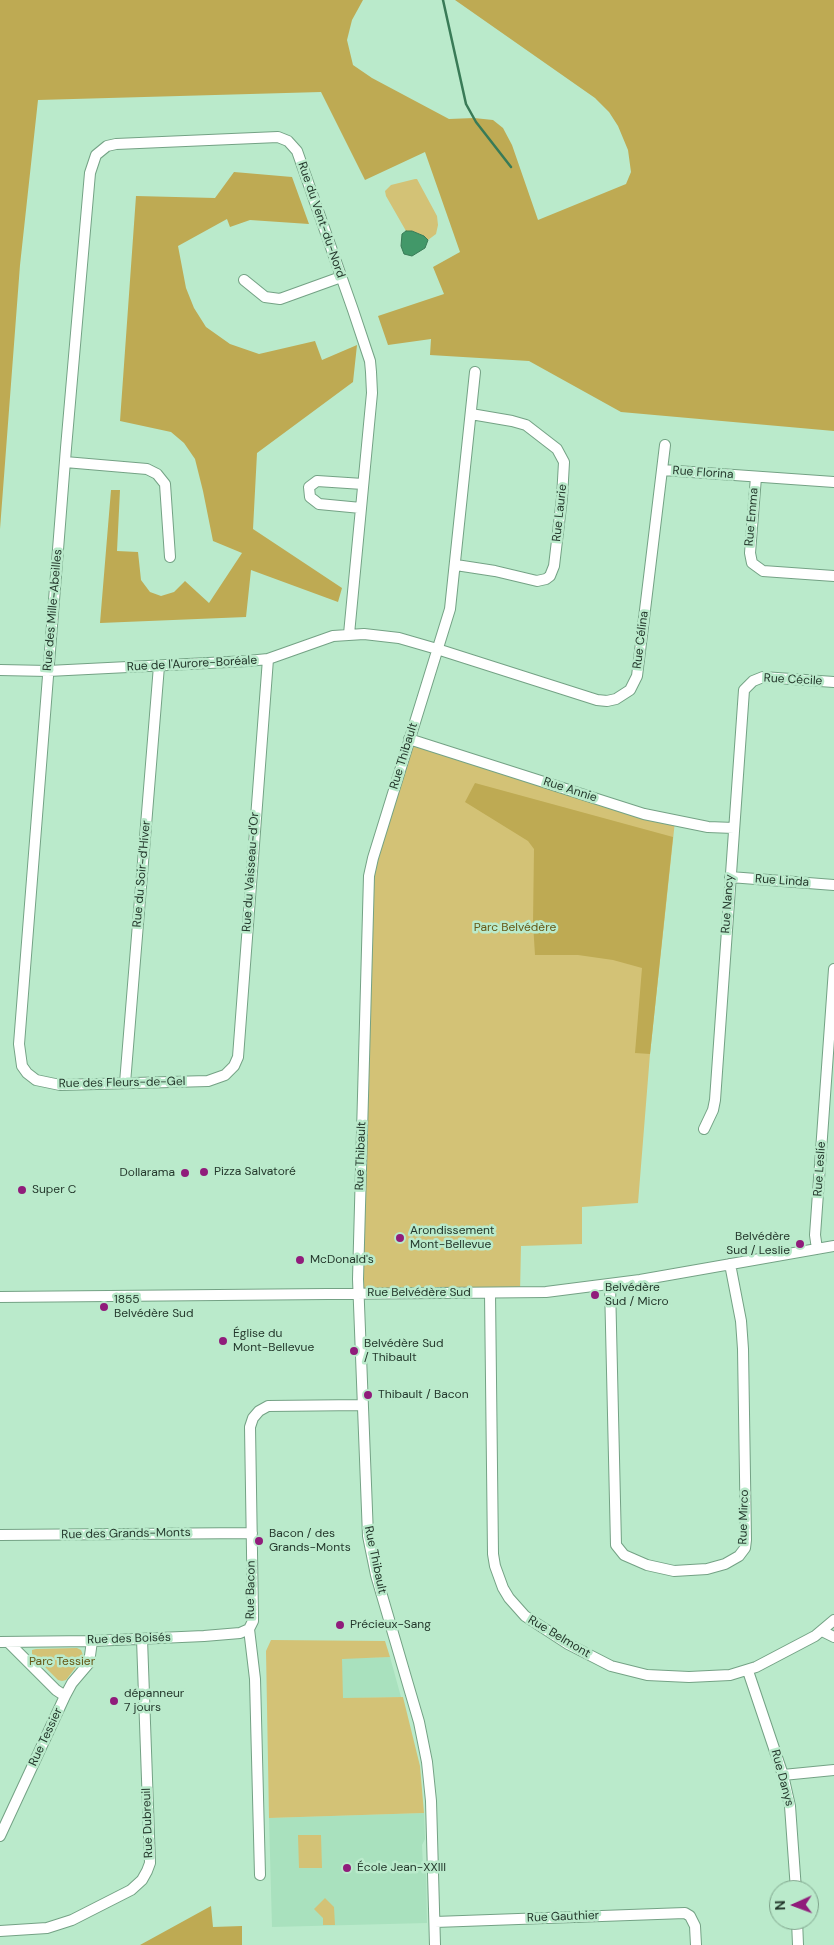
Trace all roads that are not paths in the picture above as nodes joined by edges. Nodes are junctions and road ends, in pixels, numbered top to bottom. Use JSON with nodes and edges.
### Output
{"nodes":[{"id":1,"x":102,"y":149,"type":"joint"},
{"id":2,"x":341,"y":277,"type":"junction"},
{"id":3,"x":244,"y":280,"type":"dead end"},
{"id":4,"x":475,"y":372,"type":"dead end"},
{"id":5,"x":471,"y":414,"type":"junction"},
{"id":6,"x":665,"y":445,"type":"dead end"},
{"id":7,"x":65,"y":462,"type":"junction"},
{"id":8,"x":663,"y":470,"type":"junction"},
{"id":9,"x":756,"y":476,"type":"junction"},
{"id":10,"x":834,"y":482,"type":"edge"},
{"id":11,"x":363,"y":484,"type":"junction"},
{"id":12,"x":361,"y":508,"type":"junction"},
{"id":13,"x":170,"y":557,"type":"dead end"},
{"id":14,"x":456,"y":565,"type":"junction"},
{"id":15,"x":834,"y":576,"type":"edge"},
{"id":16,"x":349,"y":634,"type":"junction"},
{"id":17,"x":437,"y":649,"type":"junction"},
{"id":18,"x":268,"y":659,"type":"junction"},
{"id":19,"x":159,"y":666,"type":"junction"},
{"id":20,"x":0,"y":670,"type":"edge"},
{"id":21,"x":48,"y":671,"type":"junction"},
{"id":22,"x":753,"y":681,"type":"joint"},
{"id":23,"x":834,"y":682,"type":"edge"},
{"id":24,"x":409,"y":739,"type":"junction"},
{"id":25,"x":734,"y":828,"type":"junction"},
{"id":26,"x":730,"y":877,"type":"junction"},
{"id":27,"x":834,"y":885,"type":"edge"},
{"id":28,"x":834,"y":969,"type":"edge"},
{"id":29,"x":27,"y":1073,"type":"joint"},
{"id":30,"x":219,"y":1079,"type":"joint"},
{"id":31,"x":125,"y":1083,"type":"junction"},
{"id":32,"x":830,"y":1086,"type":"edge"},
{"id":33,"x":704,"y":1129,"type":"dead end"},
{"id":34,"x":834,"y":1246,"type":"edge"},
{"id":35,"x":817,"y":1249,"type":"junction"},
{"id":36,"x":730,"y":1264,"type":"junction"},
{"id":37,"x":610,"y":1284,"type":"junction"},
{"id":38,"x":490,"y":1293,"type":"junction"},
{"id":39,"x":358,"y":1294,"type":"junction"},
{"id":40,"x":0,"y":1297,"type":"edge"},
{"id":41,"x":362,"y":1405,"type":"junction"},
{"id":42,"x":252,"y":1533,"type":"junction"},
{"id":43,"x":0,"y":1535,"type":"edge"},
{"id":44,"x":834,"y":1620,"type":"edge"},
{"id":45,"x":249,"y":1629,"type":"junction"},
{"id":46,"x":822,"y":1631,"type":"junction"},
{"id":47,"x":834,"y":1637,"type":"edge"},
{"id":48,"x":142,"y":1639,"type":"junction"},
{"id":49,"x":92,"y":1641,"type":"junction"},
{"id":50,"x":4,"y":1642,"type":"edge"},
{"id":51,"x":748,"y":1671,"type":"junction"},
{"id":52,"x":65,"y":1696,"type":"junction"},
{"id":53,"x":834,"y":1770,"type":"edge"},
{"id":54,"x":783,"y":1775,"type":"junction"},
{"id":55,"x":0,"y":1836,"type":"edge"},
{"id":56,"x":260,"y":1875,"type":"dead end"},
{"id":57,"x":795,"y":1880,"type":"edge"},
{"id":58,"x":435,"y":1922,"type":"junction"},
{"id":59,"x":797,"y":1930,"type":"edge"},
{"id":60,"x":0,"y":1932,"type":"edge"},
{"id":61,"x":435,"y":1945,"type":"edge"},
{"id":62,"x":696,"y":1945,"type":"edge"},
{"id":63,"x":798,"y":1945,"type":"edge"}],
"edges":[{"from":1,"to":2,"type":"street","name":"Rue du Vent-du-Nord"},
{"from":1,"to":7,"type":"street","name":"Rue des Mille-Abeilles"},
{"from":2,"to":3,"type":"street"},
{"from":2,"to":11,"type":"street","name":"Rue du Vent-du-Nord"},
{"from":4,"to":5,"type":"street","name":"Rue Thibault"},
{"from":5,"to":14,"type":"street","name":"Rue Thibault"},
{"from":5,"to":14,"type":"street","name":"Rue Laurie"},
{"from":6,"to":8,"type":"street","name":"Rue Célina"},
{"from":7,"to":13,"type":"street"},
{"from":7,"to":21,"type":"street","name":"Rue des Mille-Abeilles"},
{"from":8,"to":9,"type":"street","name":"Rue Florina"},
{"from":8,"to":17,"type":"street","name":"Rue Célina"},
{"from":9,"to":10,"type":"street","name":"Rue Florina"},
{"from":9,"to":15,"type":"street","name":"Rue Emma"},
{"from":11,"to":12,"type":"street","name":"Rue du Vent-du-Nord"},
{"from":11,"to":12,"type":"street"},
{"from":12,"to":16,"type":"street","name":"Rue du Vent-du-Nord"},
{"from":14,"to":17,"type":"street","name":"Rue Thibault"},
{"from":16,"to":17,"type":"street","name":"Rue de l'Aurore-Boréale"},
{"from":16,"to":18,"type":"street","name":"Rue de l'Aurore-Boréale"},
{"from":17,"to":24,"type":"street","name":"Rue Thibault"},
{"from":18,"to":19,"type":"street","name":"Rue de l'Aurore-Boréale"},
{"from":18,"to":30,"type":"street","name":"Rue du Vaisseau-d'Or"},
{"from":19,"to":21,"type":"street","name":"Rue de l'Aurore-Boréale"},
{"from":19,"to":31,"type":"street","name":"Rue du Soir-d'Hiver"},
{"from":20,"to":21,"type":"street","name":"Rue de l'Aurore-Boréale"},
{"from":21,"to":29,"type":"street","name":"Rue des Mille-Abeilles"},
{"from":22,"to":23,"type":"street","name":"Rue Cécile"},
{"from":22,"to":25,"type":"street","name":"Rue Nancy"},
{"from":24,"to":25,"type":"street","name":"Rue Annie"},
{"from":24,"to":39,"type":"street","name":"Rue Thibault"},
{"from":25,"to":26,"type":"street","name":"Rue Nancy"},
{"from":26,"to":27,"type":"street","name":"Rue Linda"},
{"from":26,"to":33,"type":"street","name":"Rue Nancy"},
{"from":28,"to":32,"type":"street","name":"Rue Leslie"},
{"from":29,"to":31,"type":"street","name":"Rue des Fleurs-de-Gel"},
{"from":30,"to":31,"type":"street","name":"Rue des Fleurs-de-Gel"},
{"from":32,"to":35,"type":"street","name":"Rue Leslie"},
{"from":34,"to":35,"type":"street","name":"Rue Belvédère Sud"},
{"from":35,"to":36,"type":"street","name":"Rue Belvédère Sud"},
{"from":36,"to":37,"type":"street","name":"Rue Belvédère Sud"},
{"from":36,"to":37,"type":"street","name":"Rue Mirco"},
{"from":37,"to":38,"type":"street","name":"Rue Belvédère Sud"},
{"from":38,"to":39,"type":"street","name":"Rue Belvédère Sud"},
{"from":38,"to":51,"type":"street","name":"Rue Belmont"},
{"from":39,"to":40,"type":"street","name":"Rue Belvédère Sud"},
{"from":39,"to":41,"type":"street","name":"Rue Thibault"},
{"from":41,"to":42,"type":"street","name":"Rue Bacon"},
{"from":41,"to":58,"type":"street","name":"Rue Thibault"},
{"from":42,"to":43,"type":"street","name":"Rue des Grands-Monts"},
{"from":42,"to":45,"type":"street","name":"Rue Bacon"},
{"from":44,"to":46,"type":"street","name":"Rue Belmont"},
{"from":45,"to":48,"type":"street","name":"Rue des Boisés"},
{"from":45,"to":56,"type":"street","name":"Rue Bacon"},
{"from":46,"to":47,"type":"street"},
{"from":46,"to":51,"type":"street","name":"Rue Belmont"},
{"from":48,"to":49,"type":"street","name":"Rue des Boisés"},
{"from":48,"to":60,"type":"street","name":"Rue Dubreuil"},
{"from":49,"to":50,"type":"street","name":"Rue des Boisés"},
{"from":49,"to":52,"type":"street","name":"Rue Tessier"},
{"from":50,"to":52,"type":"street","name":"Rue des Boisés"},
{"from":51,"to":54,"type":"street","name":"Rue Danys"},
{"from":52,"to":55,"type":"street","name":"Rue Tessier"},
{"from":53,"to":54,"type":"street"},
{"from":54,"to":57,"type":"street","name":"Rue Danys"},
{"from":58,"to":61,"type":"street","name":"Rue Thibault"},
{"from":58,"to":62,"type":"street","name":"Rue Gauthier"},
{"from":59,"to":63,"type":"street"}]}
